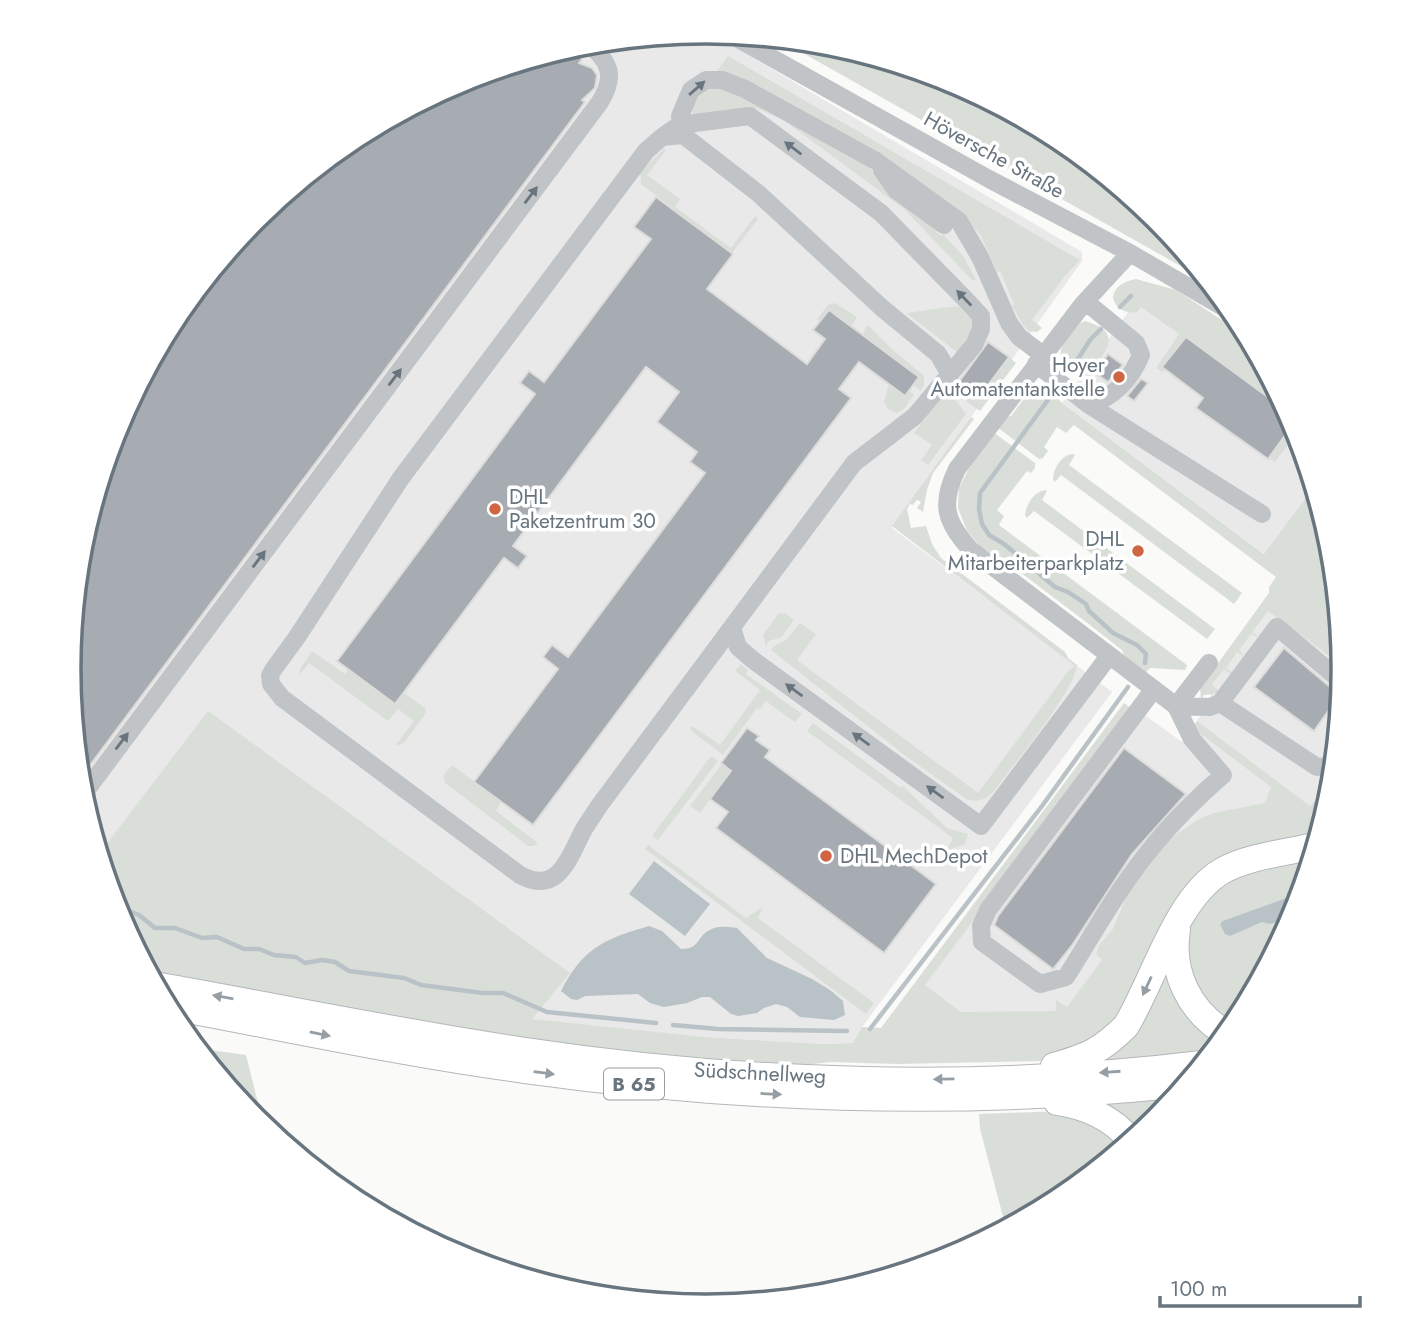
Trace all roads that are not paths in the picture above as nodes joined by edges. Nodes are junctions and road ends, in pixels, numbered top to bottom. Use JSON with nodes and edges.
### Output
{"nodes":[{"id":1,"x":749,"y":45,"type":"edge"},
{"id":2,"x":599,"y":53,"type":"edge"},
{"id":3,"x":681,"y":130,"type":"junction"},
{"id":4,"x":1130,"y":253,"type":"junction"},
{"id":5,"x":1210,"y":300,"type":"edge"},
{"id":6,"x":1086,"y":302,"type":"junction"},
{"id":7,"x":1039,"y":360,"type":"junction"},
{"id":8,"x":949,"y":373,"type":"junction"},
{"id":9,"x":1089,"y":405,"type":"junction"},
{"id":10,"x":1262,"y":514,"type":"dead end"},
{"id":11,"x":732,"y":628,"type":"junction"},
{"id":12,"x":1109,"y":656,"type":"junction"},
{"id":13,"x":1209,"y":663,"type":"dead end"},
{"id":14,"x":1331,"y":673,"type":"edge"},
{"id":15,"x":1154,"y":689,"type":"junction"},
{"id":16,"x":1220,"y":703,"type":"junction"},
{"id":17,"x":1176,"y":706,"type":"junction"},
{"id":18,"x":1323,"y":767,"type":"edge"},
{"id":19,"x":92,"y":783,"type":"edge"},
{"id":20,"x":1305,"y":849,"type":"edge"},
{"id":21,"x":1178,"y":925,"type":"junction"},
{"id":22,"x":168,"y":988,"type":"edge"},
{"id":23,"x":181,"y":1009,"type":"edge"},
{"id":24,"x":1218,"y":1028,"type":"edge"},
{"id":25,"x":1189,"y":1066,"type":"edge"},
{"id":26,"x":1173,"y":1084,"type":"edge"},
{"id":27,"x":1016,"y":1087,"type":"junction"},
{"id":28,"x":1124,"y":1133,"type":"edge"}],
"edges":[{"from":1,"to":4,"type":"street","name":"Höversche Straße"},
{"from":19,"to":2,"type":"street","one_way":true},
{"from":3,"to":7,"type":"street","one_way":true},
{"from":3,"to":8,"type":"street"},
{"from":8,"to":3,"type":"street","one_way":true},
{"from":3,"to":11,"type":"street"},
{"from":4,"to":5,"type":"street","name":"Höversche Straße"},
{"from":4,"to":6,"type":"street"},
{"from":6,"to":7,"type":"street"},
{"from":6,"to":9,"type":"street"},
{"from":7,"to":9,"type":"street"},
{"from":7,"to":12,"type":"street"},
{"from":8,"to":11,"type":"street"},
{"from":9,"to":10,"type":"street"},
{"from":12,"to":11,"type":"street","one_way":true},
{"from":12,"to":15,"type":"street"},
{"from":13,"to":17,"type":"street"},
{"from":14,"to":16,"type":"street"},
{"from":15,"to":17,"type":"street"},
{"from":15,"to":17,"type":"street"},
{"from":16,"to":17,"type":"street"},
{"from":16,"to":18,"type":"street"},
{"from":20,"to":21,"type":"highway"},
{"from":21,"to":24,"type":"highway"},
{"from":21,"to":27,"type":"highway","one_way":true},
{"from":27,"to":22,"type":"highway","name":"Südschnellweg","number":"B 65","one_way":true},
{"from":23,"to":27,"type":"highway","name":"Südschnellweg","number":"B 65","one_way":true},
{"from":25,"to":27,"type":"highway","name":"Südschnellweg","number":"B 65","one_way":true},
{"from":26,"to":27,"type":"highway","name":"Südschnellweg","number":"B 65"},
{"from":27,"to":28,"type":"highway"}]}
